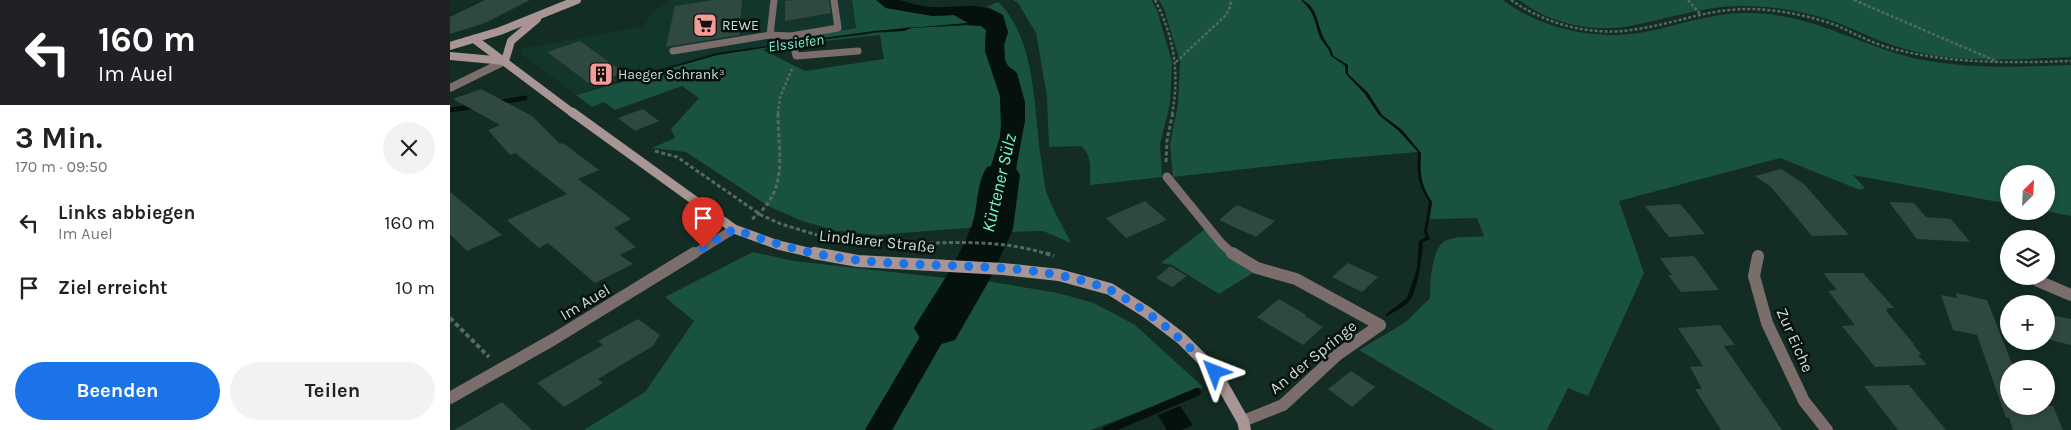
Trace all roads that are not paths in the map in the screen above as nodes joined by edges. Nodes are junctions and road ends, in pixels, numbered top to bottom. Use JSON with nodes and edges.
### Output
{"nodes":[{"id":1,"x":576,"y":0,"type":"edge"},
{"id":2,"x":774,"y":0,"type":"edge"},
{"id":3,"x":834,"y":0,"type":"edge"},
{"id":4,"x":542,"y":14,"type":"junction"},
{"id":5,"x":770,"y":35,"type":"junction"},
{"id":6,"x":474,"y":39,"type":"junction"},
{"id":7,"x":792,"y":40,"type":"junction"},
{"id":8,"x":450,"y":46,"type":"edge"},
{"id":9,"x":674,"y":51,"type":"dead end"},
{"id":10,"x":858,"y":51,"type":"dead end"},
{"id":11,"x":450,"y":56,"type":"edge"},
{"id":12,"x":505,"y":60,"type":"junction"},
{"id":13,"x":450,"y":88,"type":"edge"},
{"id":14,"x":1167,"y":177,"type":"road end"},
{"id":15,"x":734,"y":229,"type":"junction"},
{"id":16,"x":1758,"y":256,"type":"dead end"},
{"id":17,"x":2047,"y":285,"type":"edge"},
{"id":18,"x":2071,"y":295,"type":"edge"},
{"id":19,"x":450,"y":398,"type":"edge"},
{"id":20,"x":1244,"y":426,"type":"edge"},
{"id":21,"x":1827,"y":430,"type":"edge"}],
"edges":[{"from":1,"to":4,"type":"main road"},
{"from":2,"to":5,"type":"lane"},
{"from":3,"to":7,"type":"lane"},
{"from":4,"to":6,"type":"main road"},
{"from":4,"to":12,"type":"main road"},
{"from":5,"to":7,"type":"lane"},
{"from":5,"to":9,"type":"lane"},
{"from":6,"to":8,"type":"main road"},
{"from":6,"to":12,"type":"main road","name":"Lindlarer Straße"},
{"from":7,"to":10,"type":"lane"},
{"from":11,"to":12,"type":"main road"},
{"from":12,"to":13,"type":"street"},
{"from":12,"to":15,"type":"main road","name":"Lindlarer Straße"},
{"from":14,"to":20,"type":"street","name":"An der Springe"},
{"from":15,"to":19,"type":"street","name":"Im Auel"},
{"from":15,"to":20,"type":"main road","name":"Lindlarer Straße"},
{"from":16,"to":21,"type":"street","name":"Zur Eiche"},
{"from":17,"to":18,"type":"street"}]}
